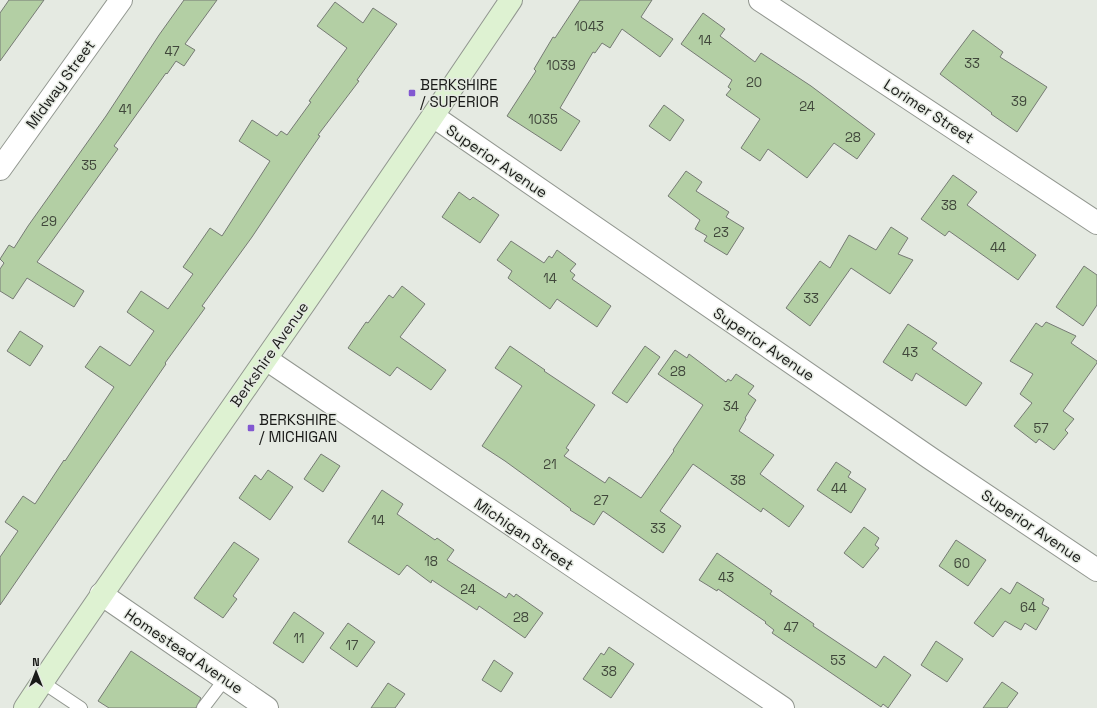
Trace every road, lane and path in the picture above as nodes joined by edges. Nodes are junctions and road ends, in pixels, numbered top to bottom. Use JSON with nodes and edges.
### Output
{"nodes":[{"id":1,"x":121,"y":0,"type":"edge"},
{"id":2,"x":511,"y":0,"type":"edge"},
{"id":3,"x":760,"y":0,"type":"edge"},
{"id":4,"x":433,"y":116,"type":"junction"},
{"id":5,"x":0,"y":169,"type":"edge"},
{"id":6,"x":1097,"y":223,"type":"edge"},
{"id":7,"x":266,"y":359,"type":"junction"},
{"id":8,"x":1097,"y":570,"type":"edge"},
{"id":9,"x":101,"y":594,"type":"junction"},
{"id":10,"x":225,"y":680,"type":"junction"},
{"id":11,"x":42,"y":682,"type":"junction"},
{"id":12,"x":25,"y":708,"type":"edge"},
{"id":13,"x":81,"y":708,"type":"edge"},
{"id":14,"x":203,"y":708,"type":"edge"},
{"id":15,"x":267,"y":708,"type":"edge"},
{"id":16,"x":783,"y":708,"type":"edge"}],
"edges":[{"from":1,"to":5,"type":"street","name":"Midway Street"},
{"from":2,"to":4,"type":"main road","name":"Berkshire Avenue"},
{"from":3,"to":6,"type":"street","name":"Lorimer Street"},
{"from":4,"to":7,"type":"main road","name":"Berkshire Avenue"},
{"from":4,"to":8,"type":"street","name":"Superior Avenue"},
{"from":7,"to":9,"type":"main road","name":"Berkshire Avenue"},
{"from":7,"to":16,"type":"street","name":"Michigan Street"},
{"from":9,"to":10,"type":"street","name":"Homestead Avenue"},
{"from":9,"to":11,"type":"main road","name":"Berkshire Avenue"},
{"from":10,"to":14,"type":"lane"},
{"from":10,"to":15,"type":"street","name":"Homestead Avenue"},
{"from":11,"to":12,"type":"main road","name":"Berkshire Avenue"},
{"from":11,"to":13,"type":"lane"}]}
